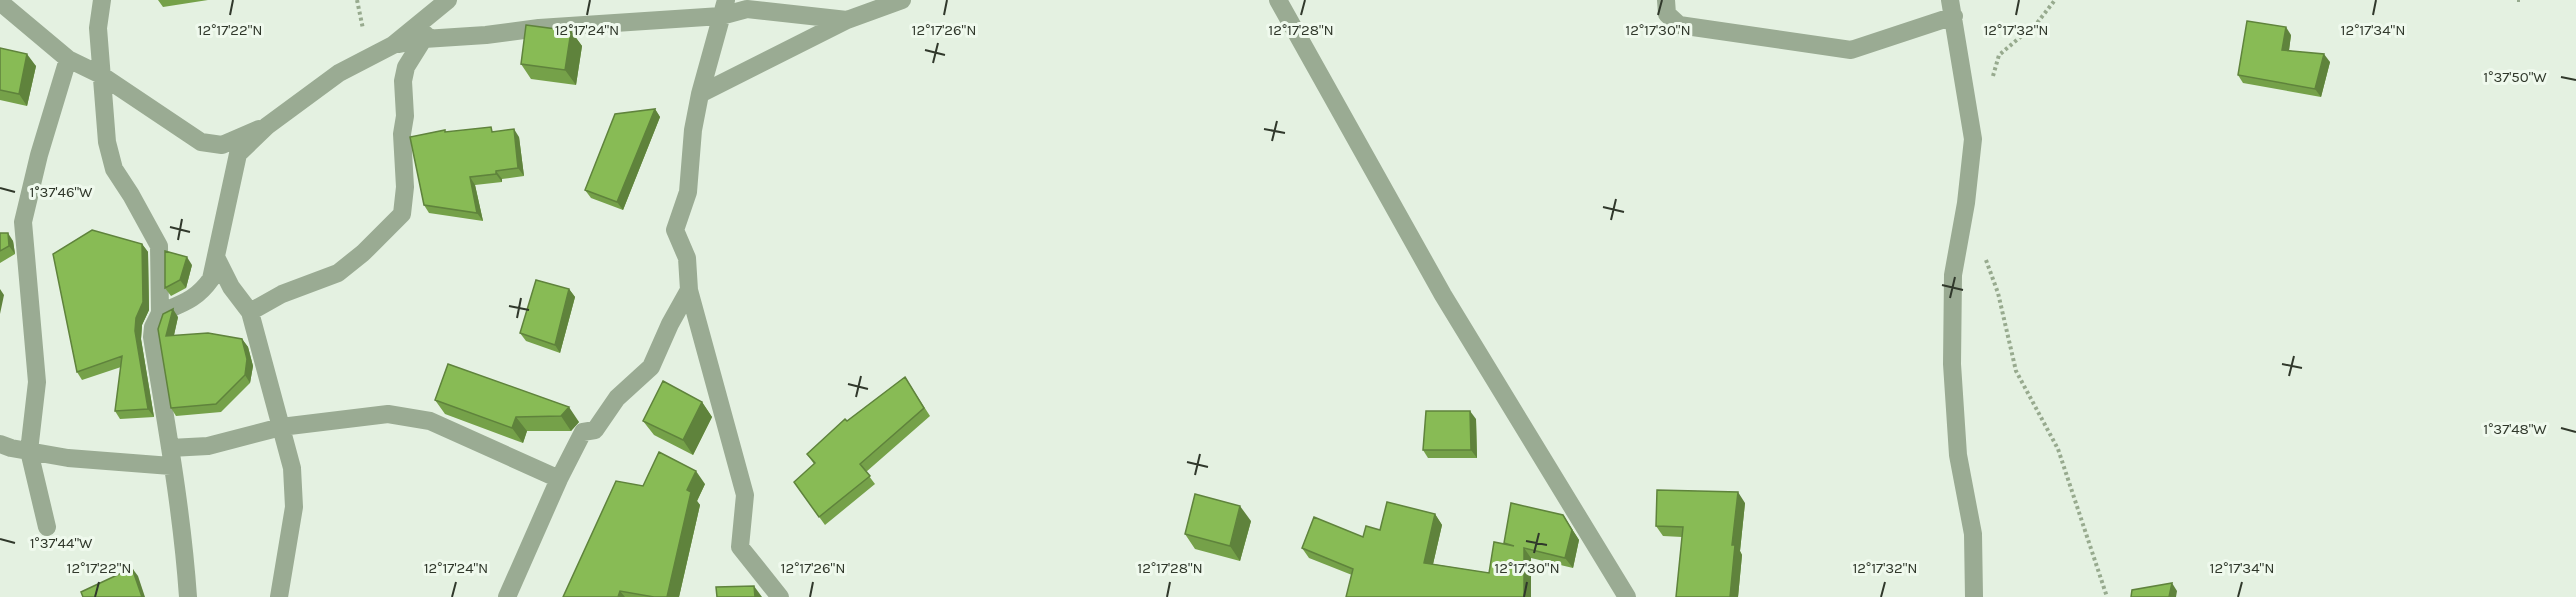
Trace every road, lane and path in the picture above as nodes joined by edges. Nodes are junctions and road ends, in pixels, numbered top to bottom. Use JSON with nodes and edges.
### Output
{"nodes":[{"id":1,"x":102,"y":0,"type":"edge"},
{"id":2,"x":902,"y":0,"type":"edge"},
{"id":3,"x":1278,"y":0,"type":"edge"},
{"id":4,"x":1666,"y":0,"type":"edge"},
{"id":5,"x":2055,"y":0,"type":"edge"},
{"id":6,"x":2517,"y":0,"type":"edge"},
{"id":7,"x":2523,"y":0,"type":"edge"},
{"id":8,"x":0,"y":2,"type":"edge"},
{"id":9,"x":443,"y":5,"type":"edge"},
{"id":10,"x":723,"y":8,"type":"edge"},
{"id":11,"x":1952,"y":8,"type":"edge"},
{"id":12,"x":847,"y":20,"type":"junction"},
{"id":13,"x":424,"y":39,"type":"junction"},
{"id":14,"x":393,"y":45,"type":"junction"},
{"id":15,"x":68,"y":59,"type":"junction"},
{"id":16,"x":101,"y":75,"type":"junction"},
{"id":17,"x":1989,"y":87,"type":"dead end"},
{"id":18,"x":700,"y":94,"type":"junction"},
{"id":19,"x":267,"y":126,"type":"junction"},
{"id":20,"x":1984,"y":253,"type":"dead end"},
{"id":21,"x":217,"y":259,"type":"junction"},
{"id":22,"x":689,"y":290,"type":"junction"},
{"id":23,"x":250,"y":312,"type":"junction"},
{"id":24,"x":160,"y":313,"type":"junction"},
{"id":25,"x":281,"y":427,"type":"junction"},
{"id":26,"x":0,"y":444,"type":"edge"},
{"id":27,"x":29,"y":451,"type":"junction"},
{"id":28,"x":171,"y":457,"type":"junction"},
{"id":29,"x":559,"y":479,"type":"junction"},
{"id":30,"x":47,"y":527,"type":"dead end"},
{"id":31,"x":188,"y":597,"type":"edge"},
{"id":32,"x":279,"y":597,"type":"edge"},
{"id":33,"x":507,"y":597,"type":"edge"},
{"id":34,"x":780,"y":597,"type":"edge"},
{"id":35,"x":1628,"y":597,"type":"edge"},
{"id":36,"x":1974,"y":597,"type":"edge"},
{"id":37,"x":2107,"y":597,"type":"edge"}],
"edges":[{"from":1,"to":16,"type":"street"},
{"from":2,"to":12,"type":"street"},
{"from":3,"to":35,"type":"street"},
{"from":4,"to":11,"type":"street"},
{"from":5,"to":17,"type":"path"},
{"from":6,"to":7,"type":"path"},
{"from":8,"to":15,"type":"street"},
{"from":9,"to":13,"type":"street"},
{"from":9,"to":14,"type":"street"},
{"from":10,"to":12,"type":"street"},
{"from":10,"to":13,"type":"street"},
{"from":10,"to":18,"type":"street"},
{"from":11,"to":36,"type":"street"},
{"from":12,"to":18,"type":"street"},
{"from":13,"to":14,"type":"street"},
{"from":13,"to":23,"type":"street"},
{"from":14,"to":19,"type":"street"},
{"from":15,"to":16,"type":"street"},
{"from":15,"to":27,"type":"street"},
{"from":16,"to":19,"type":"street"},
{"from":16,"to":24,"type":"street"},
{"from":18,"to":22,"type":"street"},
{"from":19,"to":21,"type":"street"},
{"from":20,"to":37,"type":"path"},
{"from":21,"to":23,"type":"street"},
{"from":21,"to":24,"type":"street"},
{"from":22,"to":29,"type":"street"},
{"from":22,"to":34,"type":"street"},
{"from":23,"to":25,"type":"street"},
{"from":24,"to":28,"type":"street"},
{"from":25,"to":28,"type":"street"},
{"from":25,"to":29,"type":"street"},
{"from":25,"to":32,"type":"street"},
{"from":26,"to":27,"type":"street"},
{"from":27,"to":28,"type":"street"},
{"from":27,"to":30,"type":"street"},
{"from":28,"to":31,"type":"street"},
{"from":29,"to":33,"type":"street"}]}
